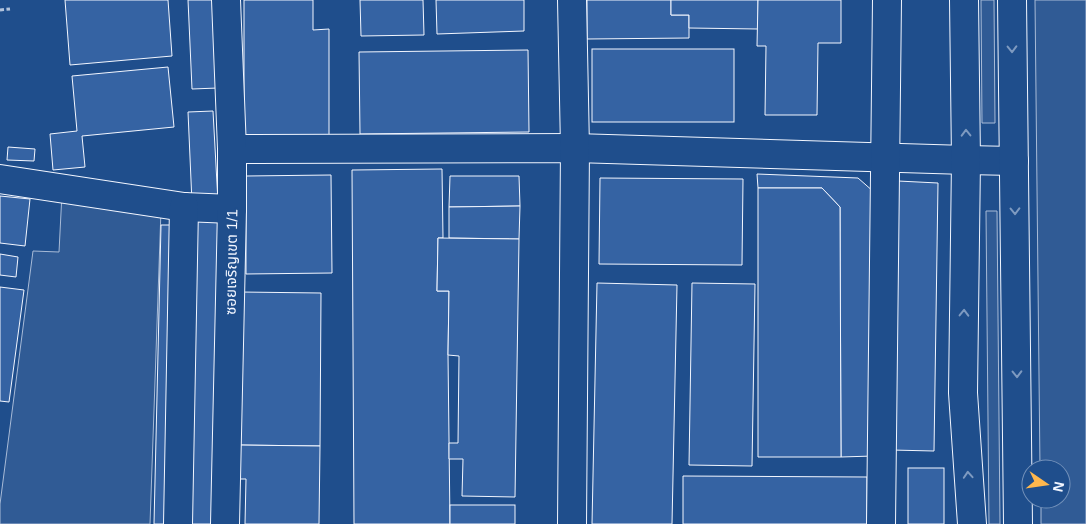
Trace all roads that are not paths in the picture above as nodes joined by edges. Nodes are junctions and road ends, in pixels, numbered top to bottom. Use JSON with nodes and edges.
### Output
{"nodes":[{"id":1,"x":226,"y":0,"type":"edge"},
{"id":2,"x":572,"y":0,"type":"edge"},
{"id":3,"x":887,"y":0,"type":"edge"},
{"id":4,"x":964,"y":0,"type":"edge"},
{"id":5,"x":1012,"y":0,"type":"edge"},
{"id":6,"x":575,"y":148,"type":"junction"},
{"id":7,"x":232,"y":149,"type":"junction"},
{"id":8,"x":886,"y":157,"type":"junction"},
{"id":9,"x":966,"y":160,"type":"junction"},
{"id":10,"x":1014,"y":160,"type":"junction"},
{"id":11,"x":0,"y":179,"type":"edge"},
{"id":12,"x":184,"y":207,"type":"junction"},
{"id":13,"x":232,"y":209,"type":"junction"},
{"id":14,"x":178,"y":524,"type":"edge"},
{"id":15,"x":225,"y":524,"type":"edge"},
{"id":16,"x":572,"y":524,"type":"edge"},
{"id":17,"x":881,"y":524,"type":"edge"},
{"id":18,"x":972,"y":524,"type":"edge"},
{"id":19,"x":1018,"y":524,"type":"edge"}],
"edges":[{"from":1,"to":7,"type":"street","name":"ซอยเจริญเขต 1/1"},
{"from":2,"to":6,"type":"street"},
{"from":3,"to":8,"type":"street"},
{"from":9,"to":4,"type":"street","one_way":true},
{"from":5,"to":10,"type":"street","one_way":true},
{"from":6,"to":7,"type":"street"},
{"from":6,"to":8,"type":"street"},
{"from":6,"to":16,"type":"street"},
{"from":7,"to":13,"type":"street","name":"ซอยเจริญเขต 1/1"},
{"from":8,"to":9,"type":"street"},
{"from":8,"to":17,"type":"street"},
{"from":9,"to":10,"type":"street"},
{"from":18,"to":9,"type":"street","one_way":true},
{"from":10,"to":19,"type":"street","one_way":true},
{"from":11,"to":12,"type":"street"},
{"from":12,"to":13,"type":"street"},
{"from":12,"to":14,"type":"street"},
{"from":13,"to":15,"type":"street","name":"ซอยเจริญเขต 1/1"}]}
